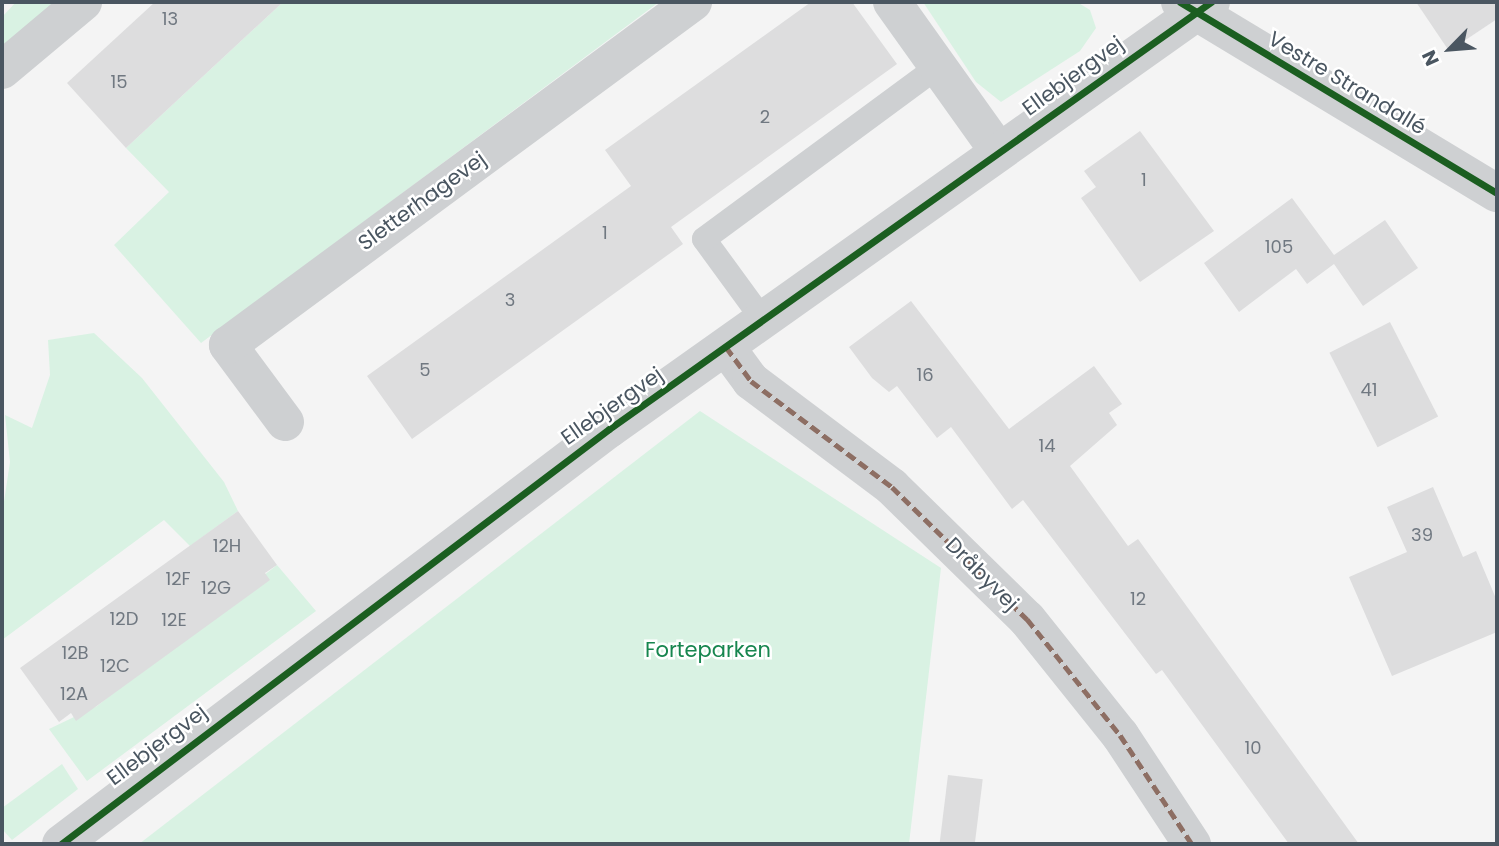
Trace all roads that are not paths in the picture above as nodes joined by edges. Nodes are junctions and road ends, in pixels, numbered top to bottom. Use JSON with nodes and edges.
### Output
{"nodes":[{"id":1,"x":83,"y":2,"type":"edge"},
{"id":2,"x":693,"y":2,"type":"edge"},
{"id":3,"x":892,"y":2,"type":"edge"},
{"id":4,"x":1196,"y":5,"type":"edge"},
{"id":5,"x":939,"y":66,"type":"junction"},
{"id":6,"x":2,"y":70,"type":"edge"},
{"id":7,"x":999,"y":152,"type":"junction"},
{"id":8,"x":1497,"y":193,"type":"edge"},
{"id":9,"x":763,"y":320,"type":"junction"},
{"id":10,"x":726,"y":347,"type":"junction"},
{"id":11,"x":285,"y":422,"type":"dead end"},
{"id":12,"x":61,"y":844,"type":"edge"},
{"id":13,"x":1192,"y":844,"type":"edge"}],
"edges":[{"from":1,"to":6,"type":"street"},
{"from":2,"to":11,"type":"street","name":"Sletterhagevej"},
{"from":3,"to":5,"type":"street"},
{"from":4,"to":7,"type":"street","name":"Ellebjergvej"},
{"from":4,"to":8,"type":"street","name":"Vestre Strandallé"},
{"from":5,"to":7,"type":"street"},
{"from":5,"to":9,"type":"lane"},
{"from":7,"to":9,"type":"street","name":"Ellebjergvej"},
{"from":9,"to":10,"type":"street","name":"Ellebjergvej"},
{"from":10,"to":12,"type":"street","name":"Ellebjergvej"},
{"from":10,"to":13,"type":"street","name":"Dråbyvej"}]}
